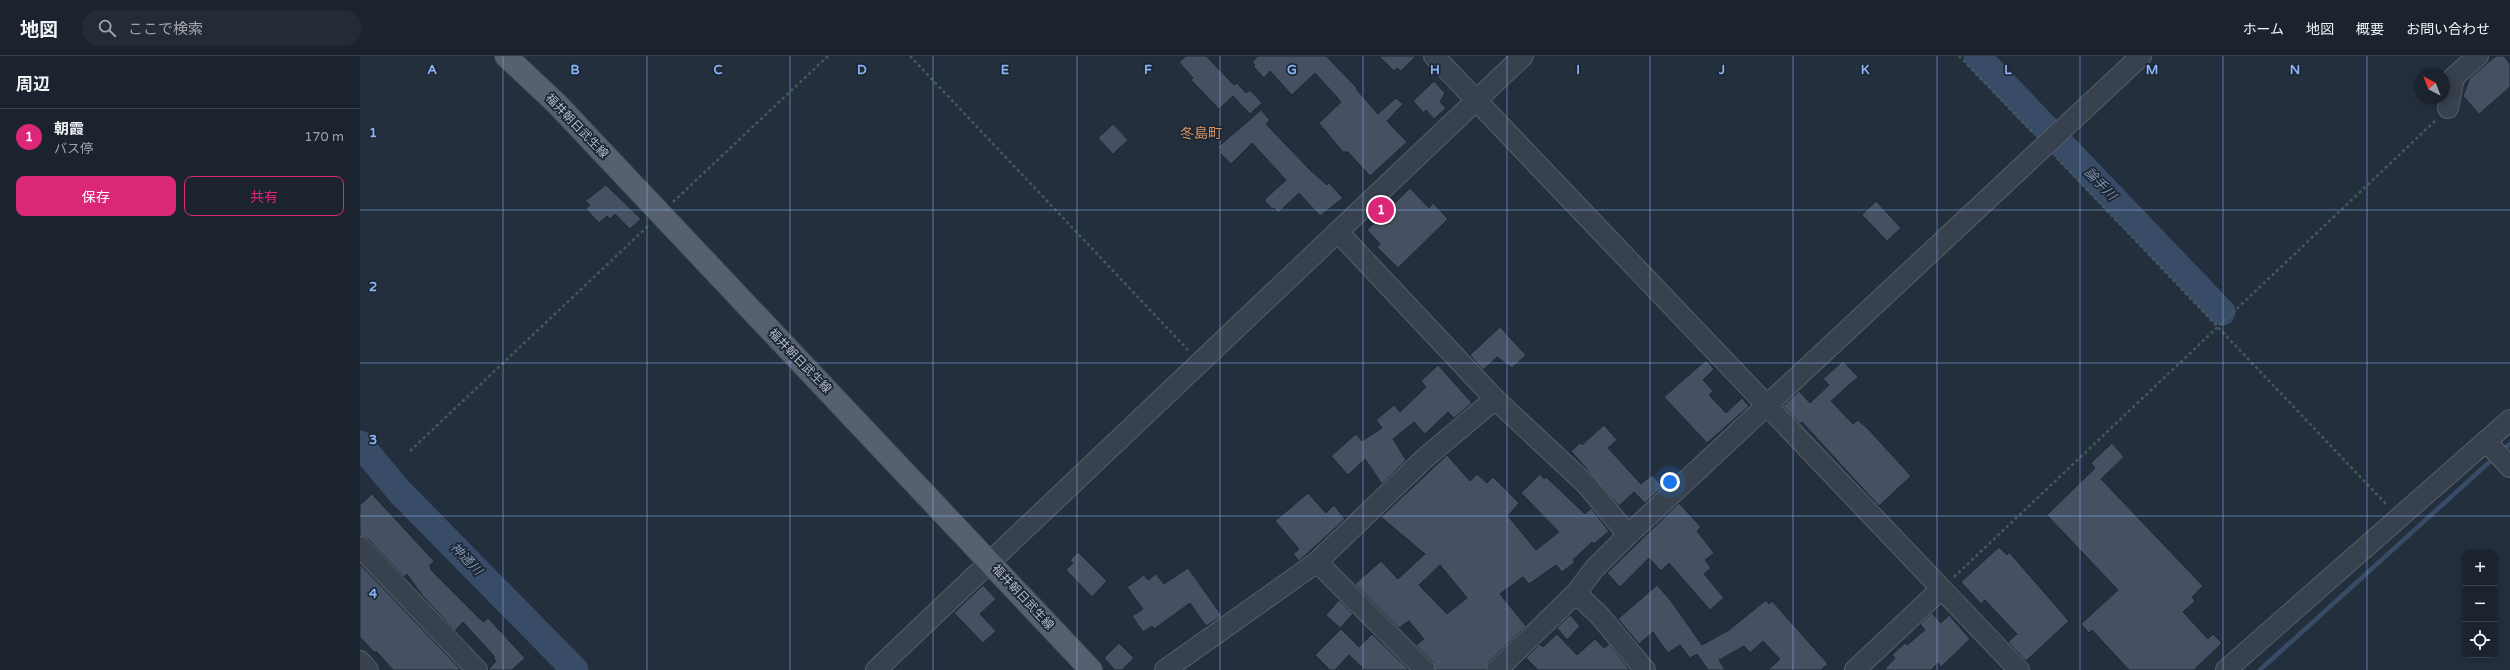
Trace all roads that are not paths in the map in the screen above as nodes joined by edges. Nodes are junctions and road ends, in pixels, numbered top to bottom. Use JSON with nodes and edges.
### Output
{"nodes":[{"id":1,"x":506,"y":56,"type":"edge"},
{"id":2,"x":1434,"y":56,"type":"edge"},
{"id":3,"x":1523,"y":56,"type":"edge"},
{"id":4,"x":2141,"y":56,"type":"edge"},
{"id":5,"x":2478,"y":56,"type":"edge"},
{"id":6,"x":1476,"y":101,"type":"junction"},
{"id":7,"x":2448,"y":108,"type":"road end"},
{"id":8,"x":1338,"y":232,"type":"junction"},
{"id":9,"x":1495,"y":399,"type":"junction"},
{"id":10,"x":1768,"y":405,"type":"junction"},
{"id":11,"x":2510,"y":420,"type":"edge"},
{"id":12,"x":2497,"y":454,"type":"edge"},
{"id":13,"x":1628,"y":535,"type":"junction"},
{"id":14,"x":360,"y":547,"type":"edge"},
{"id":15,"x":990,"y":561,"type":"junction"},
{"id":16,"x":1317,"y":562,"type":"junction"},
{"id":17,"x":1941,"y":589,"type":"junction"},
{"id":18,"x":1576,"y":593,"type":"junction"},
{"id":19,"x":360,"y":661,"type":"edge"},
{"id":20,"x":368,"y":670,"type":"edge"},
{"id":21,"x":477,"y":670,"type":"edge"},
{"id":22,"x":878,"y":670,"type":"edge"},
{"id":23,"x":1091,"y":670,"type":"edge"},
{"id":24,"x":1165,"y":670,"type":"edge"},
{"id":25,"x":1425,"y":670,"type":"edge"},
{"id":26,"x":1497,"y":670,"type":"edge"},
{"id":27,"x":1645,"y":670,"type":"edge"},
{"id":28,"x":1855,"y":670,"type":"edge"},
{"id":29,"x":2019,"y":670,"type":"edge"},
{"id":30,"x":2226,"y":670,"type":"edge"}],
"edges":[{"from":1,"to":15,"type":"main road","name":"福井朝日武生線"},
{"from":2,"to":6,"type":"street"},
{"from":3,"to":6,"type":"street"},
{"from":4,"to":10,"type":"street"},
{"from":5,"to":7,"type":"street"},
{"from":6,"to":8,"type":"street"},
{"from":6,"to":10,"type":"street"},
{"from":8,"to":9,"type":"street"},
{"from":8,"to":15,"type":"street"},
{"from":9,"to":13,"type":"street"},
{"from":9,"to":16,"type":"street"},
{"from":10,"to":13,"type":"street"},
{"from":10,"to":17,"type":"street"},
{"from":11,"to":12,"type":"street"},
{"from":12,"to":30,"type":"street"},
{"from":13,"to":18,"type":"street"},
{"from":14,"to":21,"type":"street"},
{"from":15,"to":22,"type":"street"},
{"from":15,"to":23,"type":"main road","name":"福井朝日武生線"},
{"from":16,"to":24,"type":"street"},
{"from":16,"to":25,"type":"street"},
{"from":17,"to":28,"type":"street"},
{"from":17,"to":29,"type":"street"},
{"from":18,"to":26,"type":"street"},
{"from":18,"to":27,"type":"street"},
{"from":19,"to":20,"type":"street"}]}
